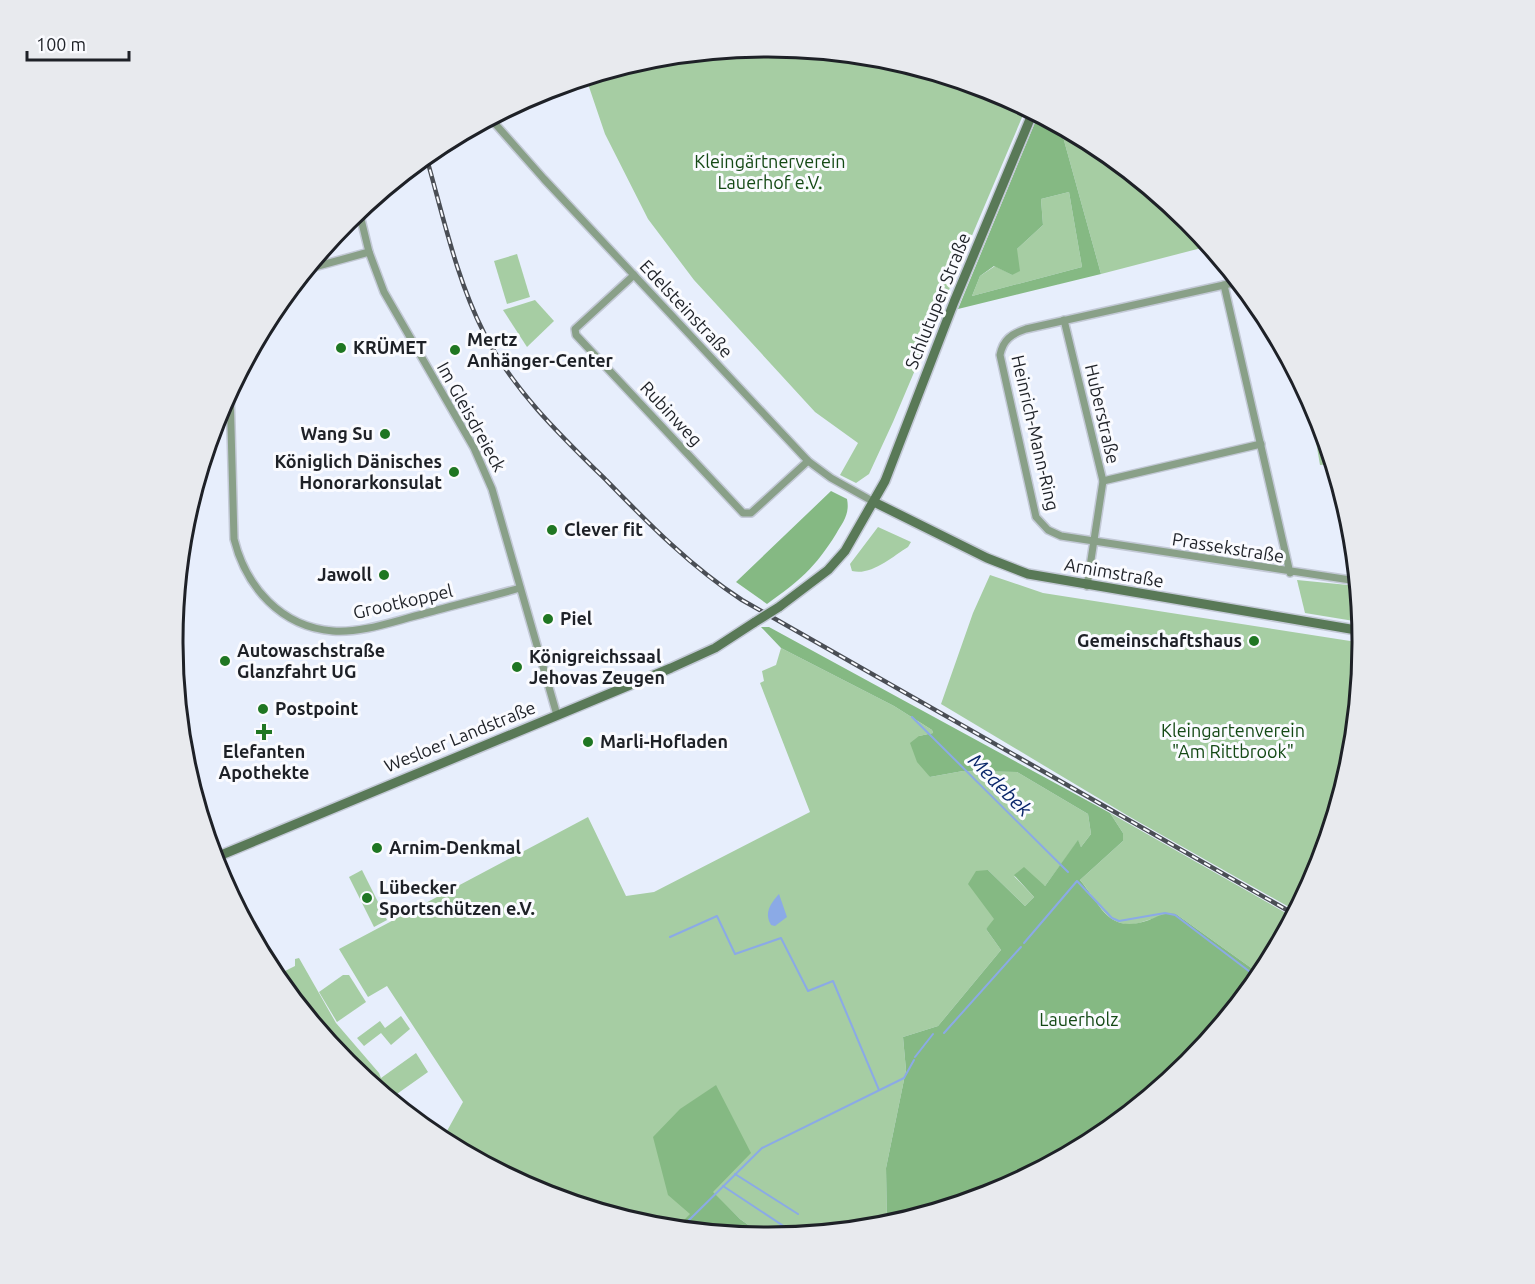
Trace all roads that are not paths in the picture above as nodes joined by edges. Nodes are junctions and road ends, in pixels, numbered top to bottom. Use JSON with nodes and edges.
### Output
{"nodes":[{"id":1,"x":1030,"y":119,"type":"edge"},
{"id":2,"x":496,"y":124,"type":"edge"},
{"id":3,"x":361,"y":221,"type":"edge"},
{"id":4,"x":369,"y":252,"type":"junction"},
{"id":5,"x":320,"y":265,"type":"edge"},
{"id":6,"x":634,"y":275,"type":"junction"},
{"id":7,"x":1230,"y":284,"type":"edge"},
{"id":8,"x":1224,"y":285,"type":"junction"},
{"id":9,"x":1064,"y":320,"type":"junction"},
{"id":10,"x":231,"y":410,"type":"edge"},
{"id":11,"x":1261,"y":444,"type":"junction"},
{"id":12,"x":808,"y":461,"type":"junction"},
{"id":13,"x":1103,"y":481,"type":"junction"},
{"id":14,"x":874,"y":502,"type":"junction"},
{"id":15,"x":1095,"y":541,"type":"junction"},
{"id":16,"x":1290,"y":573,"type":"junction"},
{"id":17,"x":1348,"y":580,"type":"edge"},
{"id":18,"x":1087,"y":586,"type":"junction"},
{"id":19,"x":520,"y":588,"type":"junction"},
{"id":20,"x":1352,"y":629,"type":"edge"},
{"id":21,"x":556,"y":716,"type":"junction"},
{"id":22,"x":223,"y":854,"type":"edge"}],
"edges":[{"from":1,"to":14,"type":"main road","name":"Schlutuper Straße"},
{"from":2,"to":6,"type":"street","name":"Edelsteinstraße"},
{"from":3,"to":4,"type":"street","name":"Im Gleisdreieck"},
{"from":4,"to":5,"type":"street"},
{"from":4,"to":19,"type":"street","name":"Im Gleisdreieck"},
{"from":6,"to":12,"type":"street","name":"Edelsteinstraße"},
{"from":6,"to":12,"type":"street","name":"Rubinweg"},
{"from":7,"to":8,"type":"street","name":"Heinrich-Mann-Ring"},
{"from":8,"to":9,"type":"street","name":"Heinrich-Mann-Ring"},
{"from":8,"to":11,"type":"street"},
{"from":9,"to":13,"type":"street","name":"Huberstraße"},
{"from":9,"to":15,"type":"street","name":"Heinrich-Mann-Ring"},
{"from":10,"to":19,"type":"street","name":"Grootkoppel"},
{"from":11,"to":13,"type":"street"},
{"from":11,"to":16,"type":"street"},
{"from":12,"to":14,"type":"street","name":"Edelsteinstraße"},
{"from":13,"to":15,"type":"street","name":"Huberstraße"},
{"from":14,"to":18,"type":"main road","name":"Arnimstraße"},
{"from":14,"to":21,"type":"main road","name":"Wesloer Landstraße","bridge":true},
{"from":15,"to":16,"type":"street","name":"Prassekstraße"},
{"from":15,"to":18,"type":"street","name":"Huberstraße"},
{"from":16,"to":17,"type":"street","name":"Prassekstraße"},
{"from":18,"to":20,"type":"main road","name":"Arnimstraße"},
{"from":19,"to":21,"type":"street","name":"Im Gleisdreieck"},
{"from":21,"to":22,"type":"main road","name":"Wesloer Landstraße"}]}
